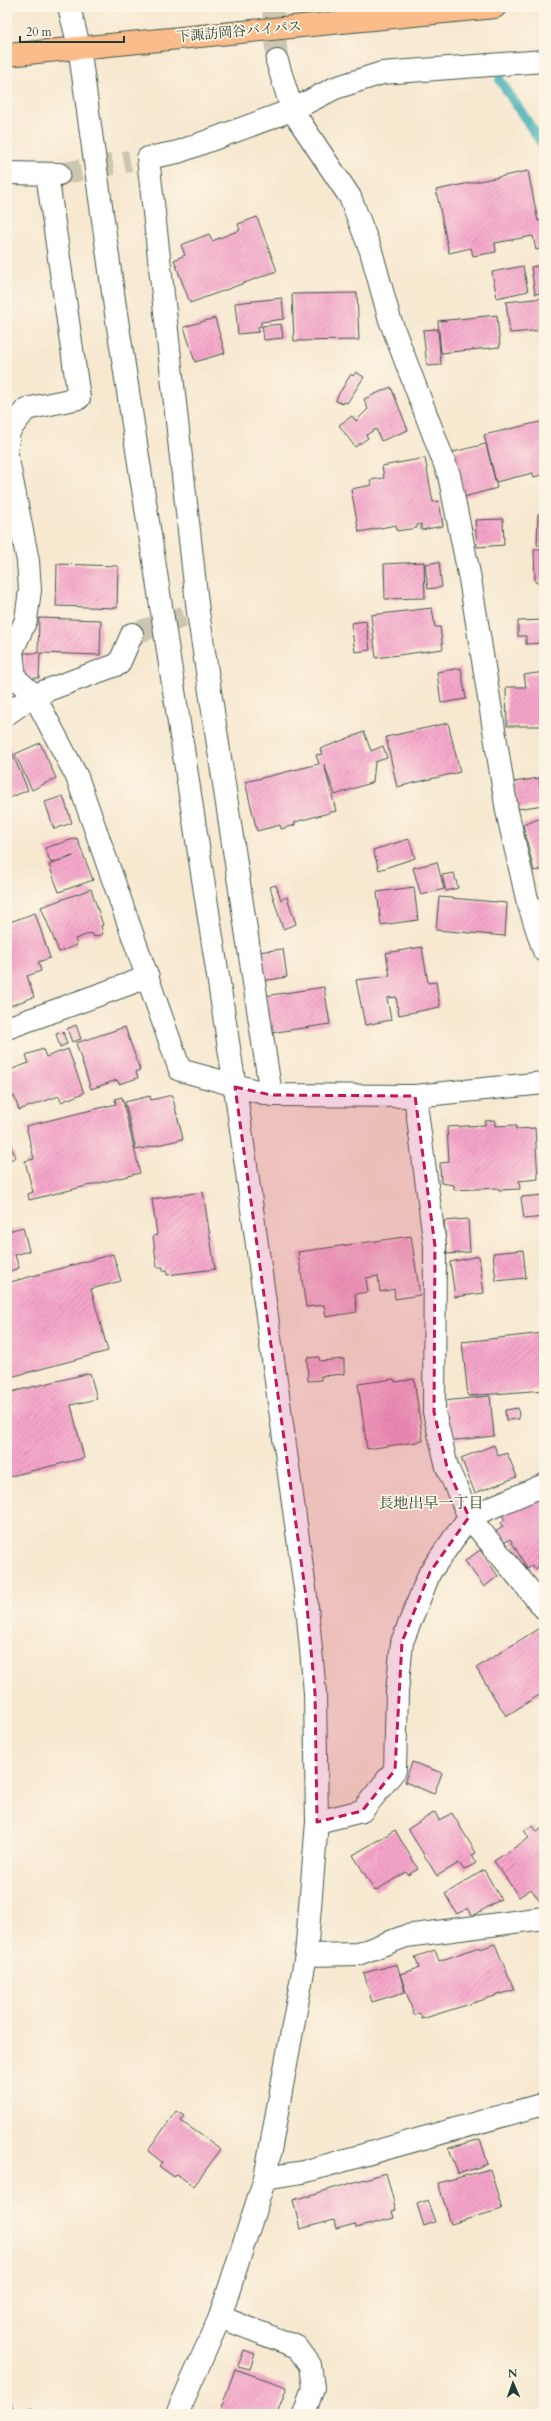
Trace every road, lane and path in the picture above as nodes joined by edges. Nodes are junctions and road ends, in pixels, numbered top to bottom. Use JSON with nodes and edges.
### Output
{"nodes":[{"id":1,"x":70,"y":7,"type":"edge"},
{"id":2,"x":495,"y":7,"type":"edge"},
{"id":3,"x":79,"y":46,"type":"junction"},
{"id":4,"x":7,"y":55,"type":"edge"},
{"id":5,"x":277,"y":61,"type":"tunnel mouth"},
{"id":6,"x":544,"y":61,"type":"edge"},
{"id":7,"x":292,"y":110,"type":"junction"},
{"id":8,"x":7,"y":173,"type":"edge"},
{"id":9,"x":7,"y":446,"type":"edge"},
{"id":10,"x":7,"y":455,"type":"edge"},
{"id":11,"x":132,"y":634,"type":"dead end"},
{"id":12,"x":10,"y":650,"type":"edge"},
{"id":13,"x":34,"y":696,"type":"junction"},
{"id":14,"x":7,"y":714,"type":"edge"},
{"id":15,"x":544,"y":951,"type":"edge"},
{"id":16,"x":148,"y":978,"type":"junction"},
{"id":17,"x":7,"y":1028,"type":"edge"},
{"id":18,"x":544,"y":1083,"type":"edge"},
{"id":19,"x":235,"y":1087,"type":"junction"},
{"id":20,"x":271,"y":1095,"type":"junction"},
{"id":21,"x":415,"y":1096,"type":"junction"},
{"id":22,"x":544,"y":1485,"type":"edge"},
{"id":23,"x":469,"y":1517,"type":"junction"},
{"id":24,"x":544,"y":1608,"type":"edge"},
{"id":25,"x":317,"y":1822,"type":"junction"},
{"id":26,"x":544,"y":1918,"type":"edge"},
{"id":27,"x":306,"y":1955,"type":"junction"},
{"id":28,"x":544,"y":2104,"type":"edge"},
{"id":29,"x":264,"y":2178,"type":"junction"},
{"id":30,"x":220,"y":2317,"type":"junction"},
{"id":31,"x":177,"y":2414,"type":"edge"},
{"id":32,"x":304,"y":2414,"type":"edge"}],
"edges":[{"from":1,"to":3,"type":"street"},
{"from":2,"to":3,"type":"highway","name":"下諏訪岡谷バイパス"},
{"from":3,"to":4,"type":"highway","name":"下諏訪岡谷バイパス"},
{"from":3,"to":19,"type":"street"},
{"from":5,"to":7,"type":"street"},
{"from":6,"to":7,"type":"street"},
{"from":7,"to":15,"type":"street"},
{"from":7,"to":20,"type":"street"},
{"from":8,"to":9,"type":"street"},
{"from":10,"to":12,"type":"street"},
{"from":11,"to":13,"type":"street"},
{"from":12,"to":13,"type":"street"},
{"from":13,"to":14,"type":"street"},
{"from":13,"to":16,"type":"street"},
{"from":16,"to":17,"type":"street"},
{"from":16,"to":19,"type":"street"},
{"from":18,"to":21,"type":"street"},
{"from":19,"to":20,"type":"street"},
{"from":19,"to":25,"type":"street"},
{"from":20,"to":21,"type":"street"},
{"from":21,"to":23,"type":"street"},
{"from":22,"to":23,"type":"street"},
{"from":23,"to":24,"type":"street"},
{"from":23,"to":25,"type":"street"},
{"from":25,"to":27,"type":"street"},
{"from":26,"to":27,"type":"street"},
{"from":27,"to":29,"type":"street"},
{"from":28,"to":29,"type":"street"},
{"from":29,"to":30,"type":"street"},
{"from":30,"to":31,"type":"street"},
{"from":30,"to":32,"type":"street"}]}
